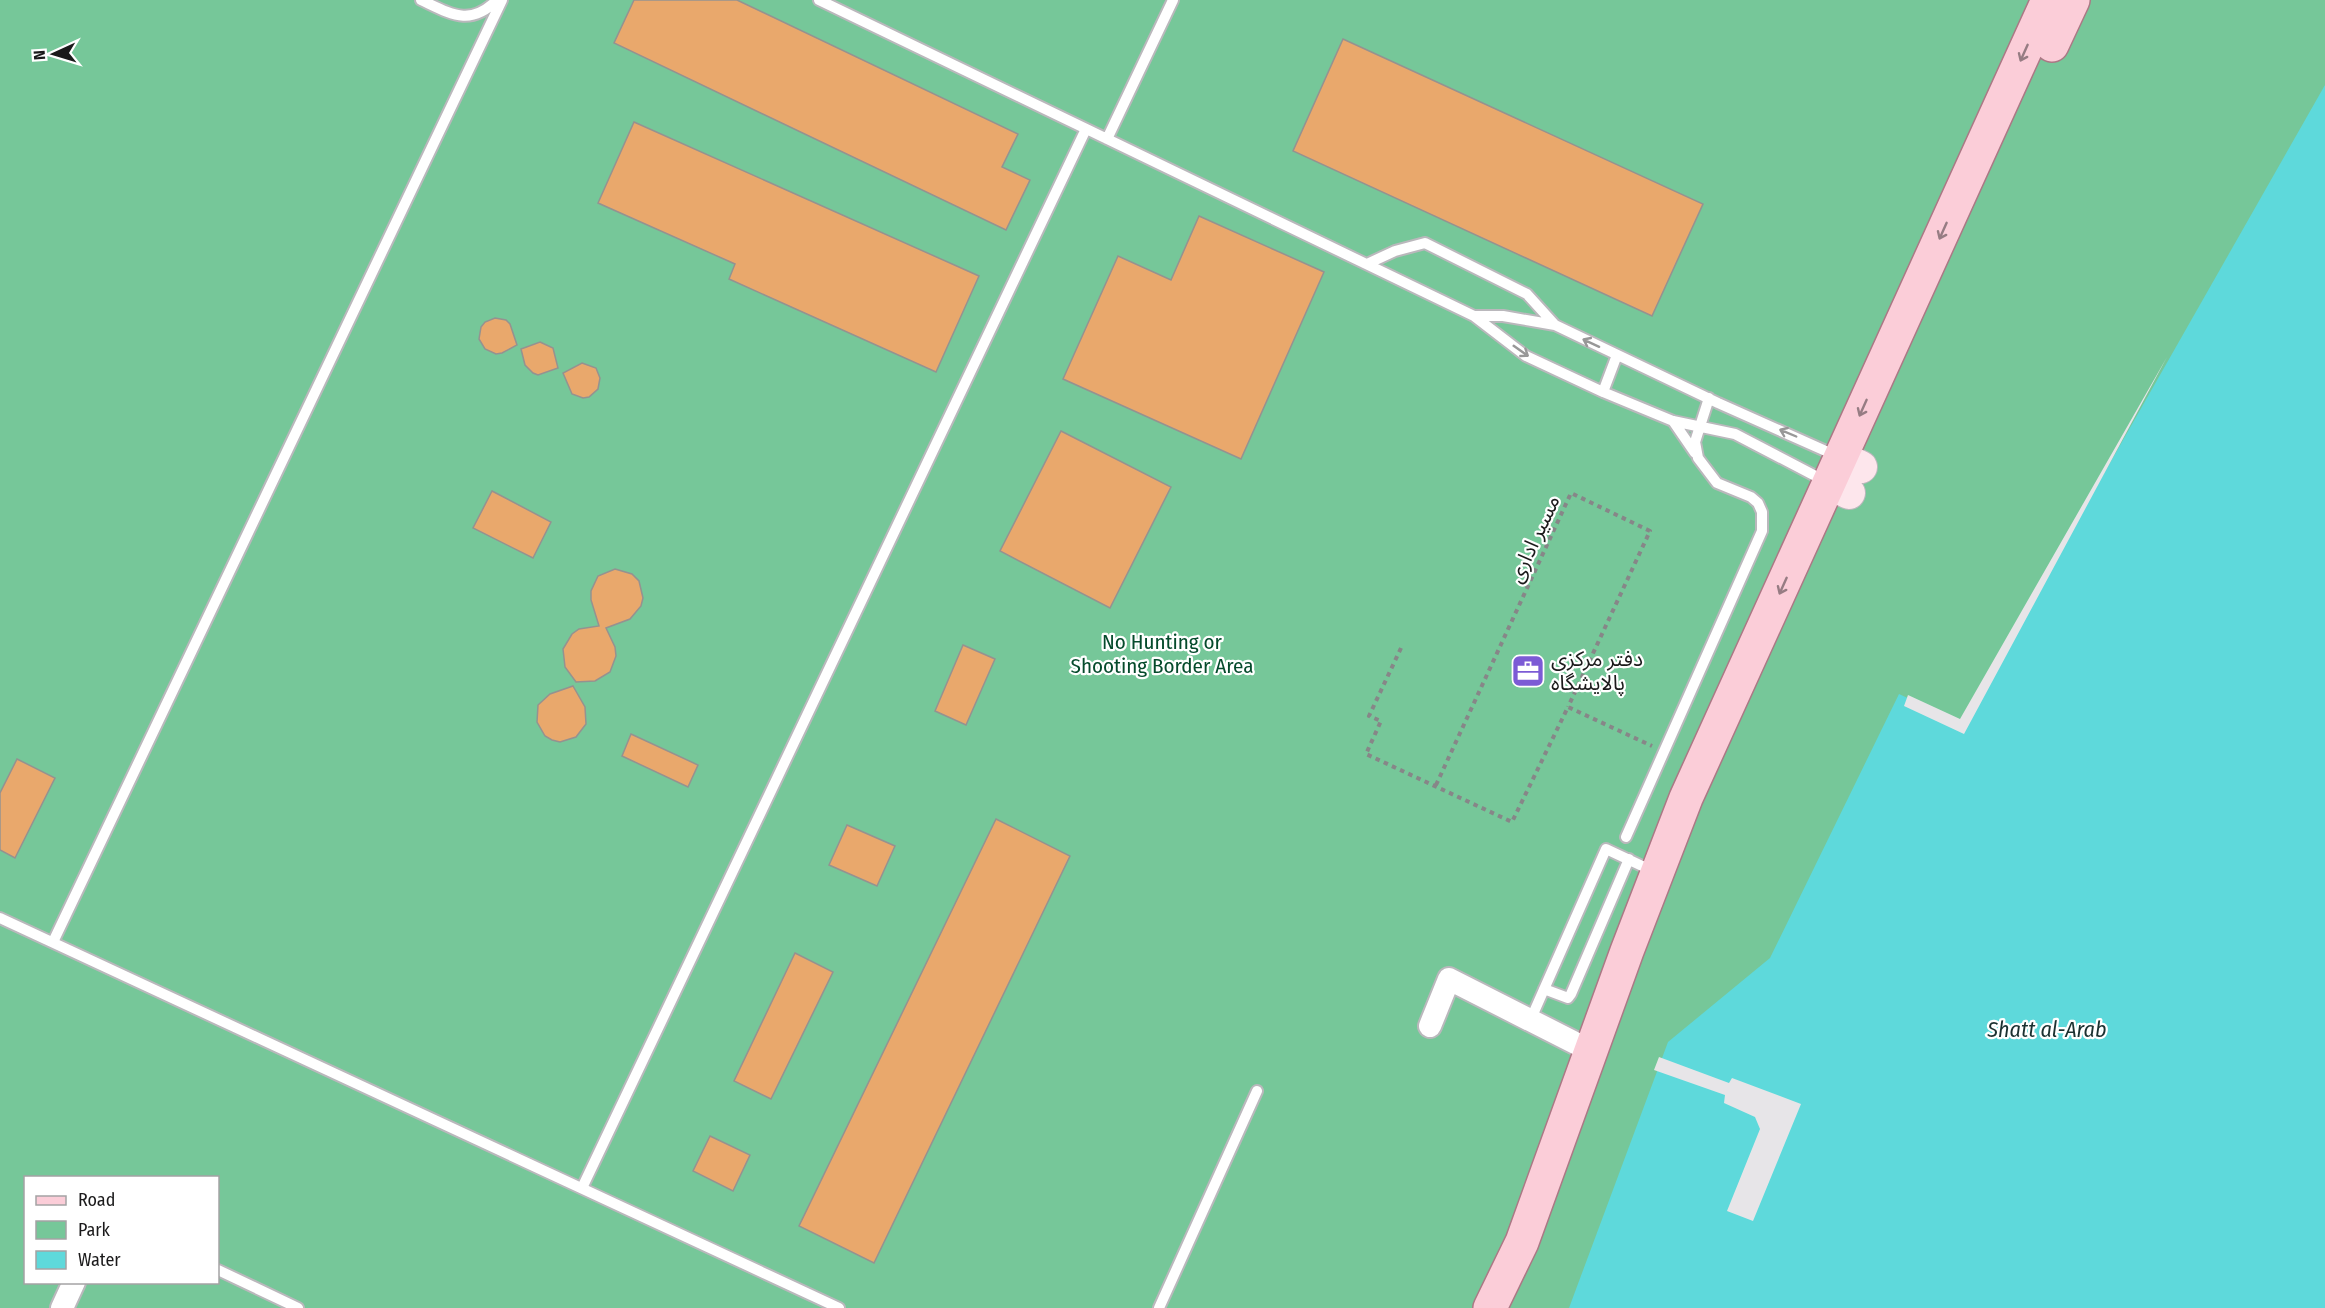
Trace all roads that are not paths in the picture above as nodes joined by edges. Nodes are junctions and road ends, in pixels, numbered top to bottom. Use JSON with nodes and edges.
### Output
{"nodes":[{"id":1,"x":421,"y":0,"type":"edge"},
{"id":2,"x":497,"y":0,"type":"edge"},
{"id":3,"x":502,"y":0,"type":"edge"},
{"id":4,"x":819,"y":0,"type":"edge"},
{"id":5,"x":1173,"y":0,"type":"edge"},
{"id":6,"x":2048,"y":0,"type":"edge"},
{"id":7,"x":2073,"y":0,"type":"edge"},
{"id":8,"x":1086,"y":129,"type":"junction"},
{"id":9,"x":1107,"y":139,"type":"junction"},
{"id":10,"x":1367,"y":264,"type":"junction"},
{"id":11,"x":1474,"y":316,"type":"junction"},
{"id":12,"x":1555,"y":326,"type":"junction"},
{"id":13,"x":1617,"y":355,"type":"junction"},
{"id":14,"x":1603,"y":392,"type":"junction"},
{"id":15,"x":1709,"y":398,"type":"junction"},
{"id":16,"x":1673,"y":421,"type":"junction"},
{"id":17,"x":1700,"y":426,"type":"junction"},
{"id":18,"x":1698,"y":458,"type":"junction"},
{"id":19,"x":1845,"y":475,"type":"junction"},
{"id":20,"x":1626,"y":837,"type":"dead end"},
{"id":21,"x":1643,"y":866,"type":"junction"},
{"id":22,"x":0,"y":918,"type":"edge"},
{"id":23,"x":53,"y":942,"type":"junction"},
{"id":24,"x":1544,"y":989,"type":"junction"},
{"id":25,"x":1530,"y":1021,"type":"junction"},
{"id":26,"x":1430,"y":1026,"type":"dead end"},
{"id":27,"x":1591,"y":1051,"type":"junction"},
{"id":28,"x":1257,"y":1090,"type":"dead end"},
{"id":29,"x":582,"y":1188,"type":"junction"},
{"id":30,"x":219,"y":1270,"type":"edge"},
{"id":31,"x":73,"y":1284,"type":"edge"},
{"id":32,"x":62,"y":1308,"type":"edge"},
{"id":33,"x":298,"y":1308,"type":"edge"},
{"id":34,"x":839,"y":1308,"type":"edge"},
{"id":35,"x":1159,"y":1308,"type":"edge"},
{"id":36,"x":1490,"y":1308,"type":"edge"},
{"id":37,"x":1516,"y":1308,"type":"edge"}],
"edges":[{"from":1,"to":2,"type":"lane"},
{"from":3,"to":23,"type":"lane"},
{"from":4,"to":8,"type":"lane"},
{"from":5,"to":9,"type":"lane"},
{"from":6,"to":19,"type":"main road","one_way":true},
{"from":7,"to":19,"type":"main road"},
{"from":8,"to":9,"type":"lane"},
{"from":8,"to":29,"type":"lane"},
{"from":9,"to":10,"type":"lane"},
{"from":10,"to":11,"type":"lane"},
{"from":10,"to":12,"type":"lane"},
{"from":11,"to":12,"type":"lane"},
{"from":11,"to":14,"type":"lane","one_way":true},
{"from":13,"to":12,"type":"lane","one_way":true},
{"from":13,"to":14,"type":"lane"},
{"from":13,"to":15,"type":"lane"},
{"from":14,"to":16,"type":"lane"},
{"from":15,"to":17,"type":"lane"},
{"from":19,"to":15,"type":"lane","one_way":true},
{"from":16,"to":17,"type":"lane"},
{"from":16,"to":18,"type":"lane"},
{"from":17,"to":18,"type":"lane"},
{"from":17,"to":19,"type":"lane"},
{"from":18,"to":20,"type":"lane"},
{"from":19,"to":21,"type":"main road","one_way":true},
{"from":19,"to":37,"type":"main road"},
{"from":21,"to":24,"type":"lane"},
{"from":21,"to":24,"type":"lane"},
{"from":21,"to":27,"type":"main road"},
{"from":22,"to":23,"type":"lane"},
{"from":23,"to":29,"type":"lane"},
{"from":24,"to":25,"type":"lane"},
{"from":25,"to":26,"type":"street"},
{"from":25,"to":27,"type":"street"},
{"from":27,"to":36,"type":"main road"},
{"from":28,"to":35,"type":"lane"},
{"from":29,"to":34,"type":"lane"},
{"from":30,"to":33,"type":"lane"},
{"from":31,"to":32,"type":"street"}]}
